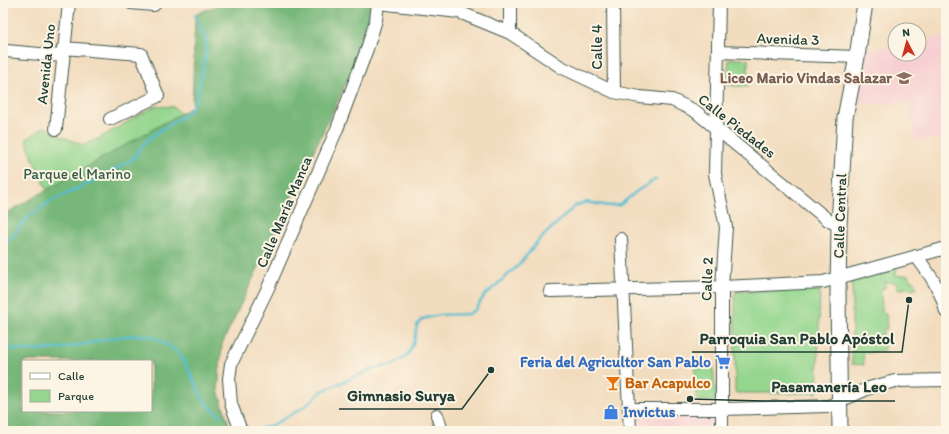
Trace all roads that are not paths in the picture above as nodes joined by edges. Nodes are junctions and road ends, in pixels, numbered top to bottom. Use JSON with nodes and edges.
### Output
{"nodes":[{"id":1,"x":68,"y":3,"type":"edge"},
{"id":2,"x":131,"y":3,"type":"edge"},
{"id":3,"x":378,"y":3,"type":"edge"},
{"id":4,"x":510,"y":3,"type":"edge"},
{"id":5,"x":613,"y":3,"type":"edge"},
{"id":6,"x":719,"y":3,"type":"edge"},
{"id":7,"x":865,"y":3,"type":"edge"},
{"id":8,"x":154,"y":5,"type":"dead end"},
{"id":9,"x":510,"y":33,"type":"junction"},
{"id":10,"x":6,"y":51,"type":"dead end"},
{"id":11,"x":63,"y":52,"type":"junction"},
{"id":12,"x":718,"y":52,"type":"junction"},
{"id":13,"x":857,"y":57,"type":"junction"},
{"id":14,"x":614,"y":92,"type":"junction"},
{"id":15,"x":110,"y":119,"type":"dead end"},
{"id":16,"x":56,"y":128,"type":"dead end"},
{"id":17,"x":717,"y":129,"type":"junction"},
{"id":18,"x":835,"y":229,"type":"junction"},
{"id":19,"x":621,"y":239,"type":"dead end"},
{"id":20,"x":946,"y":248,"type":"edge"},
{"id":21,"x":916,"y":256,"type":"junction"},
{"id":22,"x":838,"y":278,"type":"junction"},
{"id":23,"x":722,"y":287,"type":"junction"},
{"id":24,"x":624,"y":290,"type":"junction"},
{"id":25,"x":550,"y":291,"type":"dead end"},
{"id":26,"x":946,"y":312,"type":"edge"},
{"id":27,"x":946,"y":380,"type":"edge"},
{"id":28,"x":840,"y":401,"type":"junction"},
{"id":29,"x":629,"y":409,"type":"junction"},
{"id":30,"x":722,"y":409,"type":"junction"},
{"id":31,"x":437,"y":415,"type":"dead end"},
{"id":32,"x":241,"y":431,"type":"edge"},
{"id":33,"x":442,"y":431,"type":"edge"},
{"id":34,"x":630,"y":431,"type":"edge"},
{"id":35,"x":722,"y":431,"type":"edge"},
{"id":36,"x":840,"y":431,"type":"edge"}],
"edges":[{"from":1,"to":11,"type":"street","name":"Avenida Uno"},
{"from":2,"to":8,"type":"street"},
{"from":3,"to":9,"type":"street","name":"Calle Piedades"},
{"from":3,"to":32,"type":"street","name":"Calle María Manca"},
{"from":4,"to":9,"type":"street"},
{"from":5,"to":14,"type":"street","name":"Calle 4"},
{"from":6,"to":12,"type":"street","name":"Calle 2"},
{"from":7,"to":13,"type":"main road","name":"Calle Central"},
{"from":9,"to":14,"type":"street","name":"Calle Piedades"},
{"from":10,"to":11,"type":"street"},
{"from":11,"to":15,"type":"street"},
{"from":11,"to":16,"type":"street","name":"Avenida Uno"},
{"from":12,"to":13,"type":"street","name":"Avenida 3"},
{"from":12,"to":17,"type":"street","name":"Calle 2"},
{"from":13,"to":18,"type":"main road","name":"Calle Central"},
{"from":14,"to":17,"type":"street","name":"Calle Piedades"},
{"from":17,"to":18,"type":"street","name":"Calle Piedades"},
{"from":17,"to":23,"type":"street","name":"Calle 2"},
{"from":18,"to":22,"type":"main road","name":"Calle Central"},
{"from":19,"to":24,"type":"street"},
{"from":20,"to":21,"type":"street"},
{"from":21,"to":22,"type":"street"},
{"from":21,"to":26,"type":"street"},
{"from":22,"to":23,"type":"street"},
{"from":22,"to":28,"type":"main road","name":"Calle Central"},
{"from":23,"to":24,"type":"street"},
{"from":23,"to":30,"type":"street","name":"Calle 2"},
{"from":24,"to":25,"type":"street"},
{"from":24,"to":29,"type":"street"},
{"from":27,"to":28,"type":"street"},
{"from":28,"to":30,"type":"street"},
{"from":28,"to":36,"type":"main road","name":"Calle Central"},
{"from":29,"to":30,"type":"street"},
{"from":29,"to":34,"type":"street"},
{"from":30,"to":35,"type":"street","name":"Calle 2"},
{"from":31,"to":33,"type":"street"}]}
